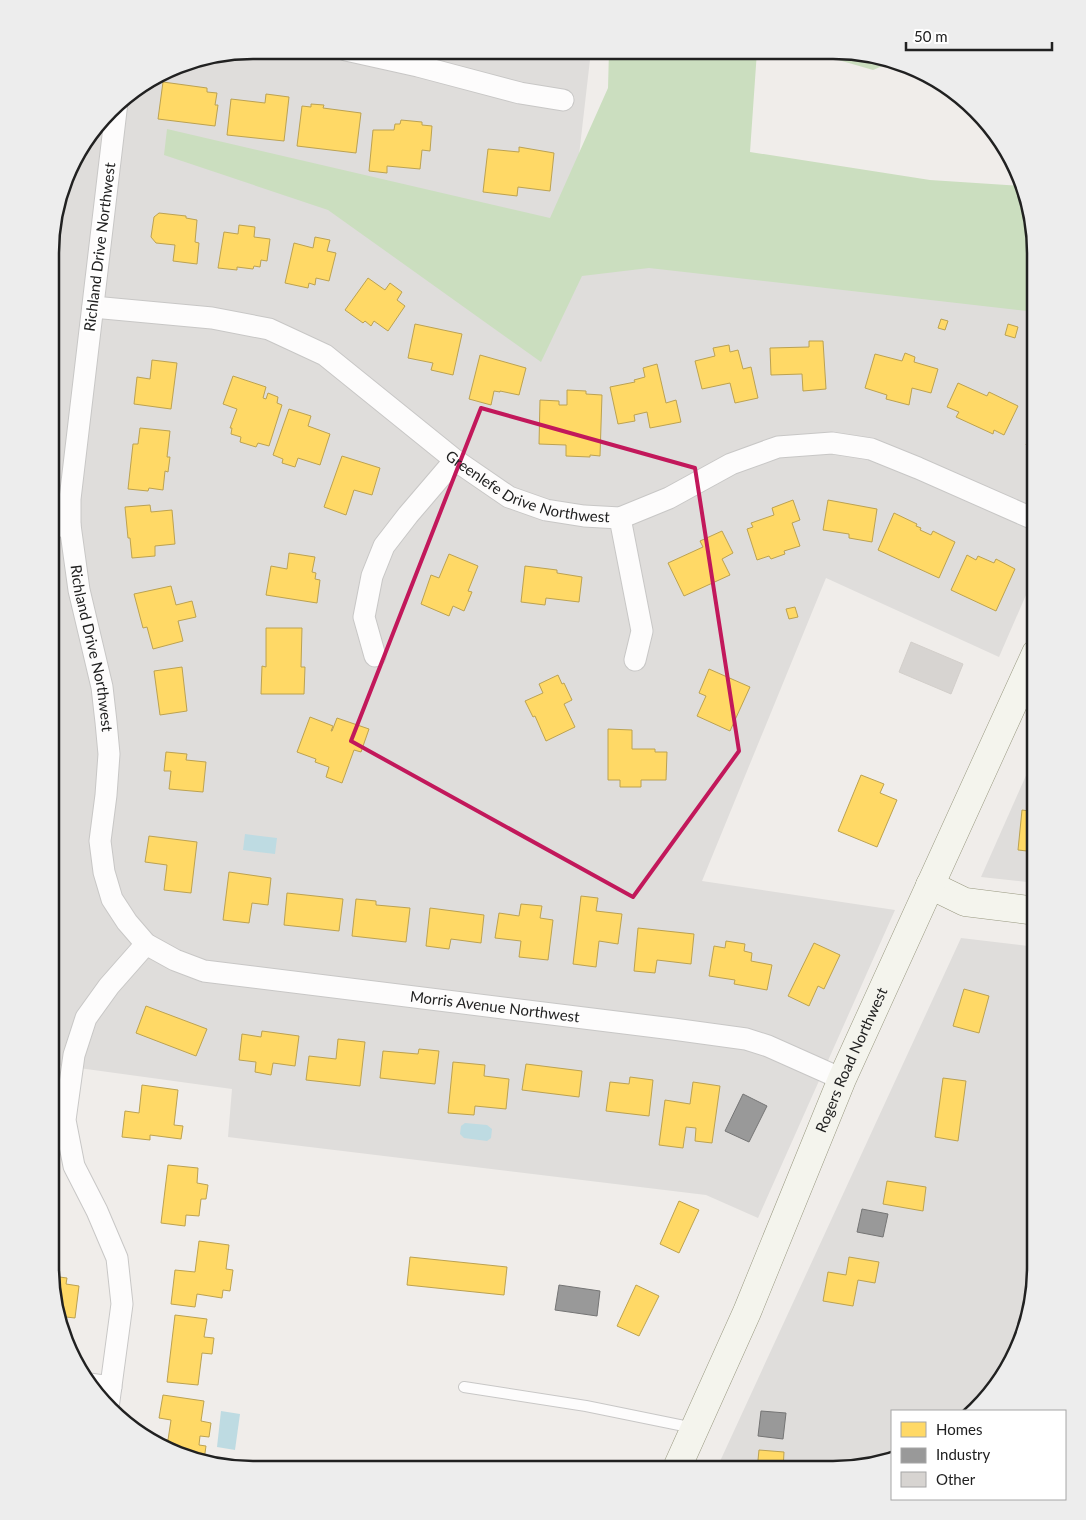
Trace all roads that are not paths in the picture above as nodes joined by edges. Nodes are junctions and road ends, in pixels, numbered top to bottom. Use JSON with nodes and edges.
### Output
{"nodes":[{"id":1,"x":386,"y":59,"type":"edge"},
{"id":2,"x":563,"y":100,"type":"dead end"},
{"id":3,"x":116,"y":115,"type":"edge"},
{"id":4,"x":94,"y":307,"type":"junction"},
{"id":5,"x":455,"y":460,"type":"junction"},
{"id":6,"x":1027,"y":516,"type":"edge"},
{"id":7,"x":620,"y":518,"type":"junction"},
{"id":8,"x":61,"y":526,"type":"edge"},
{"id":9,"x":375,"y":656,"type":"dead end"},
{"id":10,"x":635,"y":660,"type":"dead end"},
{"id":11,"x":1027,"y":673,"type":"edge"},
{"id":12,"x":930,"y":885,"type":"junction"},
{"id":13,"x":1027,"y":910,"type":"edge"},
{"id":14,"x":146,"y":944,"type":"junction"},
{"id":15,"x":842,"y":1079,"type":"junction"},
{"id":16,"x":99,"y":1385,"type":"edge"},
{"id":17,"x":464,"y":1386,"type":"dead end"},
{"id":18,"x":111,"y":1387,"type":"junction"},
{"id":19,"x":109,"y":1398,"type":"edge"},
{"id":20,"x":695,"y":1428,"type":"junction"},
{"id":21,"x":680,"y":1461,"type":"edge"}],
"edges":[{"from":1,"to":2,"type":"street"},
{"from":3,"to":4,"type":"street","name":"Richland Drive Northwest"},
{"from":4,"to":5,"type":"street","name":"Greenlefe Drive Northwest"},
{"from":4,"to":8,"type":"street","name":"Richland Drive Northwest"},
{"from":5,"to":7,"type":"street","name":"Greenlefe Drive Northwest"},
{"from":5,"to":9,"type":"street"},
{"from":6,"to":7,"type":"street","name":"Greenlefe Drive Northwest"},
{"from":7,"to":10,"type":"street"},
{"from":8,"to":14,"type":"street","name":"Richland Drive Northwest"},
{"from":11,"to":12,"type":"street","name":"Rogers Road Northwest"},
{"from":12,"to":13,"type":"street"},
{"from":12,"to":15,"type":"street","name":"Rogers Road Northwest"},
{"from":14,"to":15,"type":"street","name":"Morris Avenue Northwest"},
{"from":14,"to":18,"type":"street"},
{"from":15,"to":20,"type":"street","name":"Rogers Road Northwest"},
{"from":16,"to":18,"type":"street"},
{"from":17,"to":20,"type":"lane"},
{"from":18,"to":19,"type":"street"},
{"from":20,"to":21,"type":"street","name":"Rogers Road Northwest"}]}
